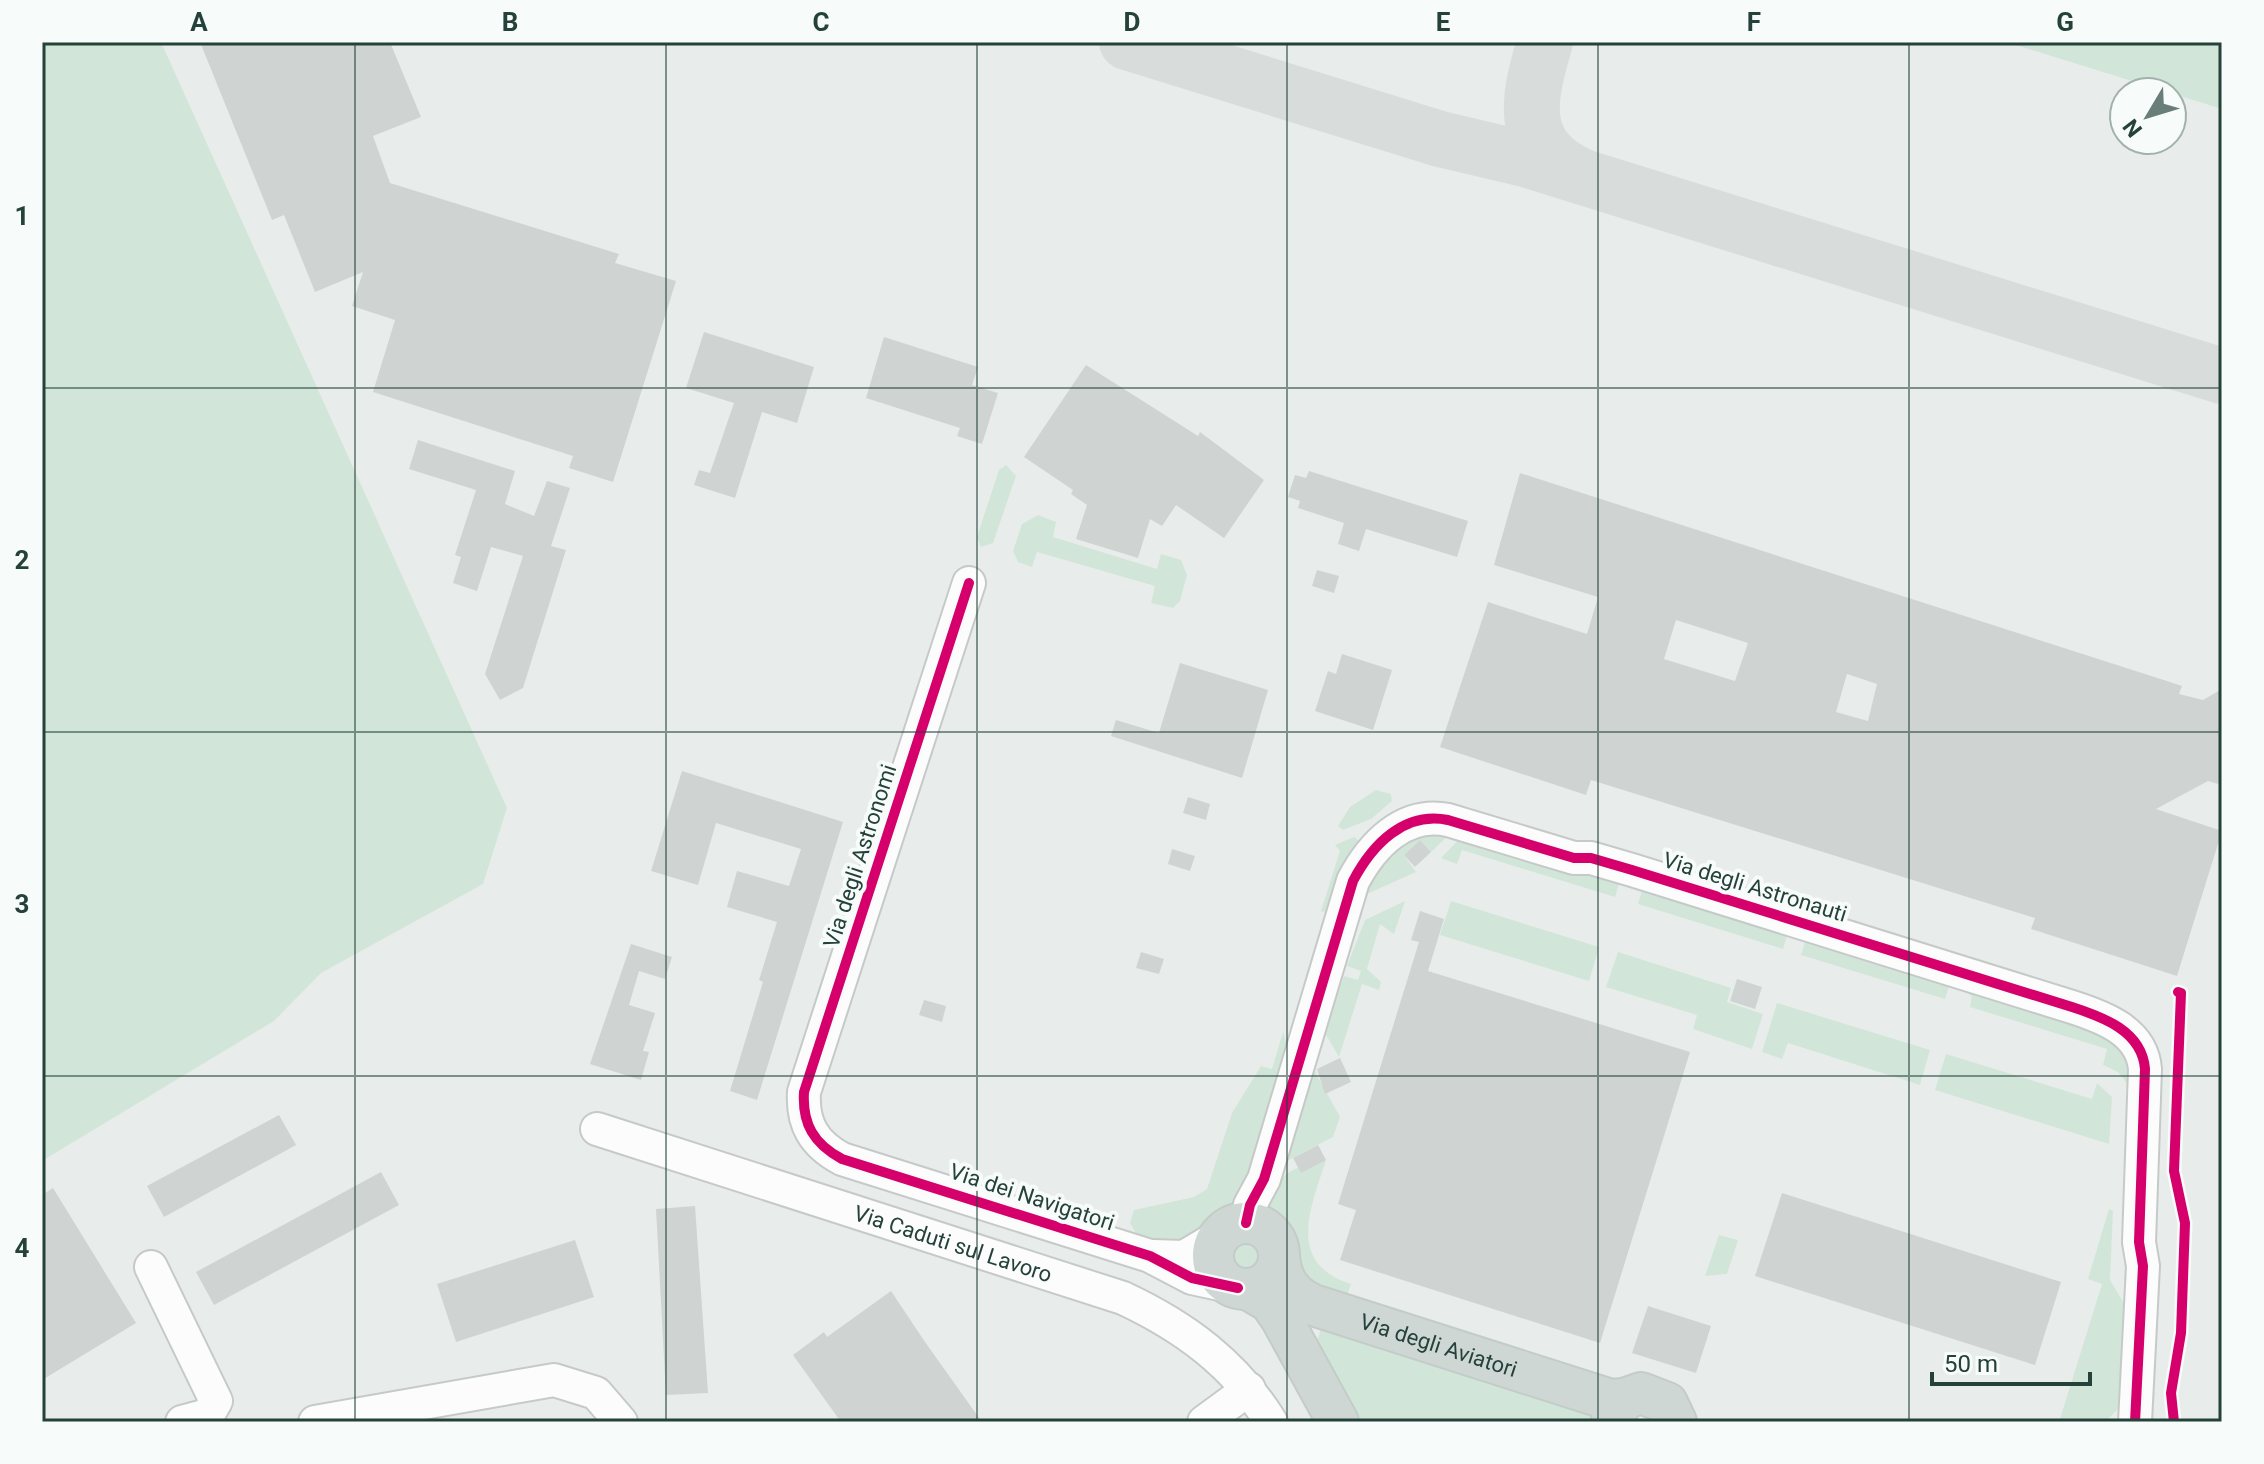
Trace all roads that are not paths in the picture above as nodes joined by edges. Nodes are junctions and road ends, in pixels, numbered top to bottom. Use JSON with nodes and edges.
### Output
{"nodes":[{"id":1,"x":969,"y":583,"type":"dead end"},
{"id":2,"x":597,"y":1129,"type":"dead end"},
{"id":3,"x":815,"y":1140,"type":"joint"},
{"id":4,"x":1234,"y":1229,"type":"junction"},
{"id":5,"x":1150,"y":1256,"type":"junction"},
{"id":6,"x":1279,"y":1257,"type":"junction"},
{"id":7,"x":151,"y":1267,"type":"dead end"},
{"id":8,"x":1243,"y":1288,"type":"junction"},
{"id":9,"x":1249,"y":1389,"type":"junction"},
{"id":10,"x":1618,"y":1410,"type":"edge"},
{"id":11,"x":1678,"y":1419,"type":"edge"},
{"id":12,"x":182,"y":1422,"type":"edge"},
{"id":13,"x":315,"y":1422,"type":"edge"},
{"id":14,"x":621,"y":1422,"type":"edge"},
{"id":15,"x":1204,"y":1422,"type":"edge"},
{"id":16,"x":1271,"y":1422,"type":"edge"},
{"id":17,"x":1338,"y":1422,"type":"edge"},
{"id":18,"x":2135,"y":1422,"type":"edge"}],
"edges":[{"from":1,"to":3,"type":"street","name":"Via degli Astronomi"},
{"from":2,"to":9,"type":"street","name":"Via Caduti sul Lavoro"},
{"from":3,"to":5,"type":"street","name":"Via dei Navigatori"},
{"from":4,"to":5,"type":"street","name":"Via dei Navigatori"},
{"from":4,"to":6,"type":"main road"},
{"from":4,"to":8,"type":"main road"},
{"from":4,"to":18,"type":"street","name":"Via degli Astronauti"},
{"from":5,"to":8,"type":"street","name":"Via dei Navigatori"},
{"from":6,"to":8,"type":"main road"},
{"from":6,"to":10,"type":"main road","name":"Via degli Aviatori"},
{"from":7,"to":12,"type":"street"},
{"from":8,"to":17,"type":"main road"},
{"from":9,"to":15,"type":"street"},
{"from":9,"to":16,"type":"street","name":"Via Caduti sul Lavoro"},
{"from":10,"to":11,"type":"main road","name":"Via degli Aviatori"},
{"from":13,"to":14,"type":"street"}]}
